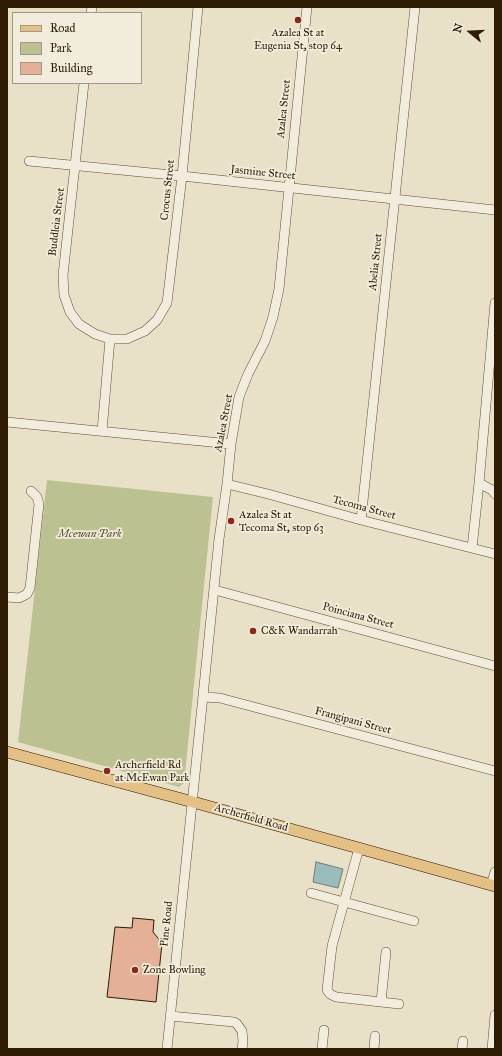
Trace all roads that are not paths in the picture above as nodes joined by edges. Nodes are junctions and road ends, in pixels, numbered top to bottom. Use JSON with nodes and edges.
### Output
{"nodes":[{"id":1,"x":198,"y":7,"type":"edge"},
{"id":2,"x":307,"y":7,"type":"edge"},
{"id":3,"x":415,"y":7,"type":"edge"},
{"id":4,"x":84,"y":84,"type":"edge"},
{"id":5,"x":29,"y":161,"type":"dead end"},
{"id":6,"x":76,"y":166,"type":"junction"},
{"id":7,"x":182,"y":176,"type":"junction"},
{"id":8,"x":288,"y":188,"type":"junction"},
{"id":9,"x":396,"y":199,"type":"junction"},
{"id":10,"x":495,"y":210,"type":"edge"},
{"id":11,"x":495,"y":303,"type":"edge"},
{"id":12,"x":110,"y":339,"type":"junction"},
{"id":13,"x":7,"y":422,"type":"edge"},
{"id":14,"x":102,"y":431,"type":"junction"},
{"id":15,"x":231,"y":444,"type":"junction"},
{"id":16,"x":479,"y":483,"type":"junction"},
{"id":17,"x":227,"y":484,"type":"junction"},
{"id":18,"x":30,"y":491,"type":"dead end"},
{"id":19,"x":495,"y":494,"type":"edge"},
{"id":20,"x":361,"y":520,"type":"junction"},
{"id":21,"x":472,"y":548,"type":"junction"},
{"id":22,"x":495,"y":554,"type":"edge"},
{"id":23,"x":215,"y":590,"type":"junction"},
{"id":24,"x":7,"y":597,"type":"edge"},
{"id":25,"x":495,"y":666,"type":"edge"},
{"id":26,"x":204,"y":697,"type":"junction"},
{"id":27,"x":7,"y":752,"type":"edge"},
{"id":28,"x":495,"y":771,"type":"edge"},
{"id":29,"x":193,"y":802,"type":"junction"},
{"id":30,"x":359,"y":848,"type":"junction"},
{"id":31,"x":495,"y":872,"type":"edge"},
{"id":32,"x":493,"y":885,"type":"edge"},
{"id":33,"x":311,"y":893,"type":"dead end"},
{"id":34,"x":343,"y":902,"type":"junction"},
{"id":35,"x":414,"y":921,"type":"dead end"},
{"id":36,"x":386,"y":952,"type":"dead end"},
{"id":37,"x":381,"y":1002,"type":"junction"},
{"id":38,"x":399,"y":1004,"type":"dead end"},
{"id":39,"x":495,"y":1015,"type":"edge"},
{"id":40,"x":170,"y":1016,"type":"junction"},
{"id":41,"x":324,"y":1030,"type":"dead end"},
{"id":42,"x":375,"y":1036,"type":"dead end"},
{"id":43,"x":167,"y":1049,"type":"edge"},
{"id":44,"x":242,"y":1049,"type":"edge"},
{"id":45,"x":322,"y":1049,"type":"edge"},
{"id":46,"x":374,"y":1049,"type":"edge"},
{"id":47,"x":492,"y":1049,"type":"edge"}],
"edges":[{"from":1,"to":7,"type":"street","name":"Crocus Street"},
{"from":2,"to":8,"type":"street","name":"Azalea Street"},
{"from":3,"to":9,"type":"street","name":"Abelia Street"},
{"from":4,"to":6,"type":"street","name":"Buddleia Street"},
{"from":5,"to":6,"type":"street","name":"Jasmine Street"},
{"from":6,"to":7,"type":"street","name":"Jasmine Street"},
{"from":6,"to":12,"type":"street","name":"Buddleia Street"},
{"from":7,"to":8,"type":"street","name":"Jasmine Street"},
{"from":7,"to":12,"type":"street","name":"Crocus Street"},
{"from":8,"to":9,"type":"street","name":"Jasmine Street"},
{"from":8,"to":15,"type":"street","name":"Azalea Street"},
{"from":9,"to":10,"type":"street","name":"Jasmine Street"},
{"from":9,"to":20,"type":"street","name":"Abelia Street"},
{"from":11,"to":16,"type":"street"},
{"from":12,"to":14,"type":"street"},
{"from":13,"to":14,"type":"street"},
{"from":14,"to":15,"type":"street"},
{"from":15,"to":17,"type":"street","name":"Azalea Street"},
{"from":16,"to":19,"type":"street"},
{"from":16,"to":21,"type":"street"},
{"from":17,"to":20,"type":"street","name":"Tecoma Street"},
{"from":17,"to":23,"type":"street","name":"Azalea Street"},
{"from":18,"to":24,"type":"street"},
{"from":20,"to":21,"type":"street","name":"Tecoma Street"},
{"from":21,"to":22,"type":"street","name":"Tecoma Street"},
{"from":23,"to":25,"type":"street","name":"Poinciana Street"},
{"from":23,"to":26,"type":"street","name":"Azalea Street"},
{"from":26,"to":28,"type":"street","name":"Frangipani Street"},
{"from":26,"to":29,"type":"street","name":"Azalea Street"},
{"from":27,"to":29,"type":"main road","name":"Archerfield Road"},
{"from":29,"to":30,"type":"main road","name":"Archerfield Road"},
{"from":29,"to":40,"type":"street","name":"Pine Road"},
{"from":30,"to":32,"type":"main road","name":"Archerfield Road"},
{"from":30,"to":34,"type":"street"},
{"from":31,"to":32,"type":"street"},
{"from":33,"to":34,"type":"street"},
{"from":34,"to":35,"type":"street"},
{"from":34,"to":37,"type":"street"},
{"from":36,"to":37,"type":"street"},
{"from":37,"to":38,"type":"street"},
{"from":39,"to":47,"type":"street"},
{"from":40,"to":43,"type":"street","name":"Pine Road"},
{"from":40,"to":44,"type":"street"},
{"from":41,"to":45,"type":"street"},
{"from":42,"to":46,"type":"street"}]}
